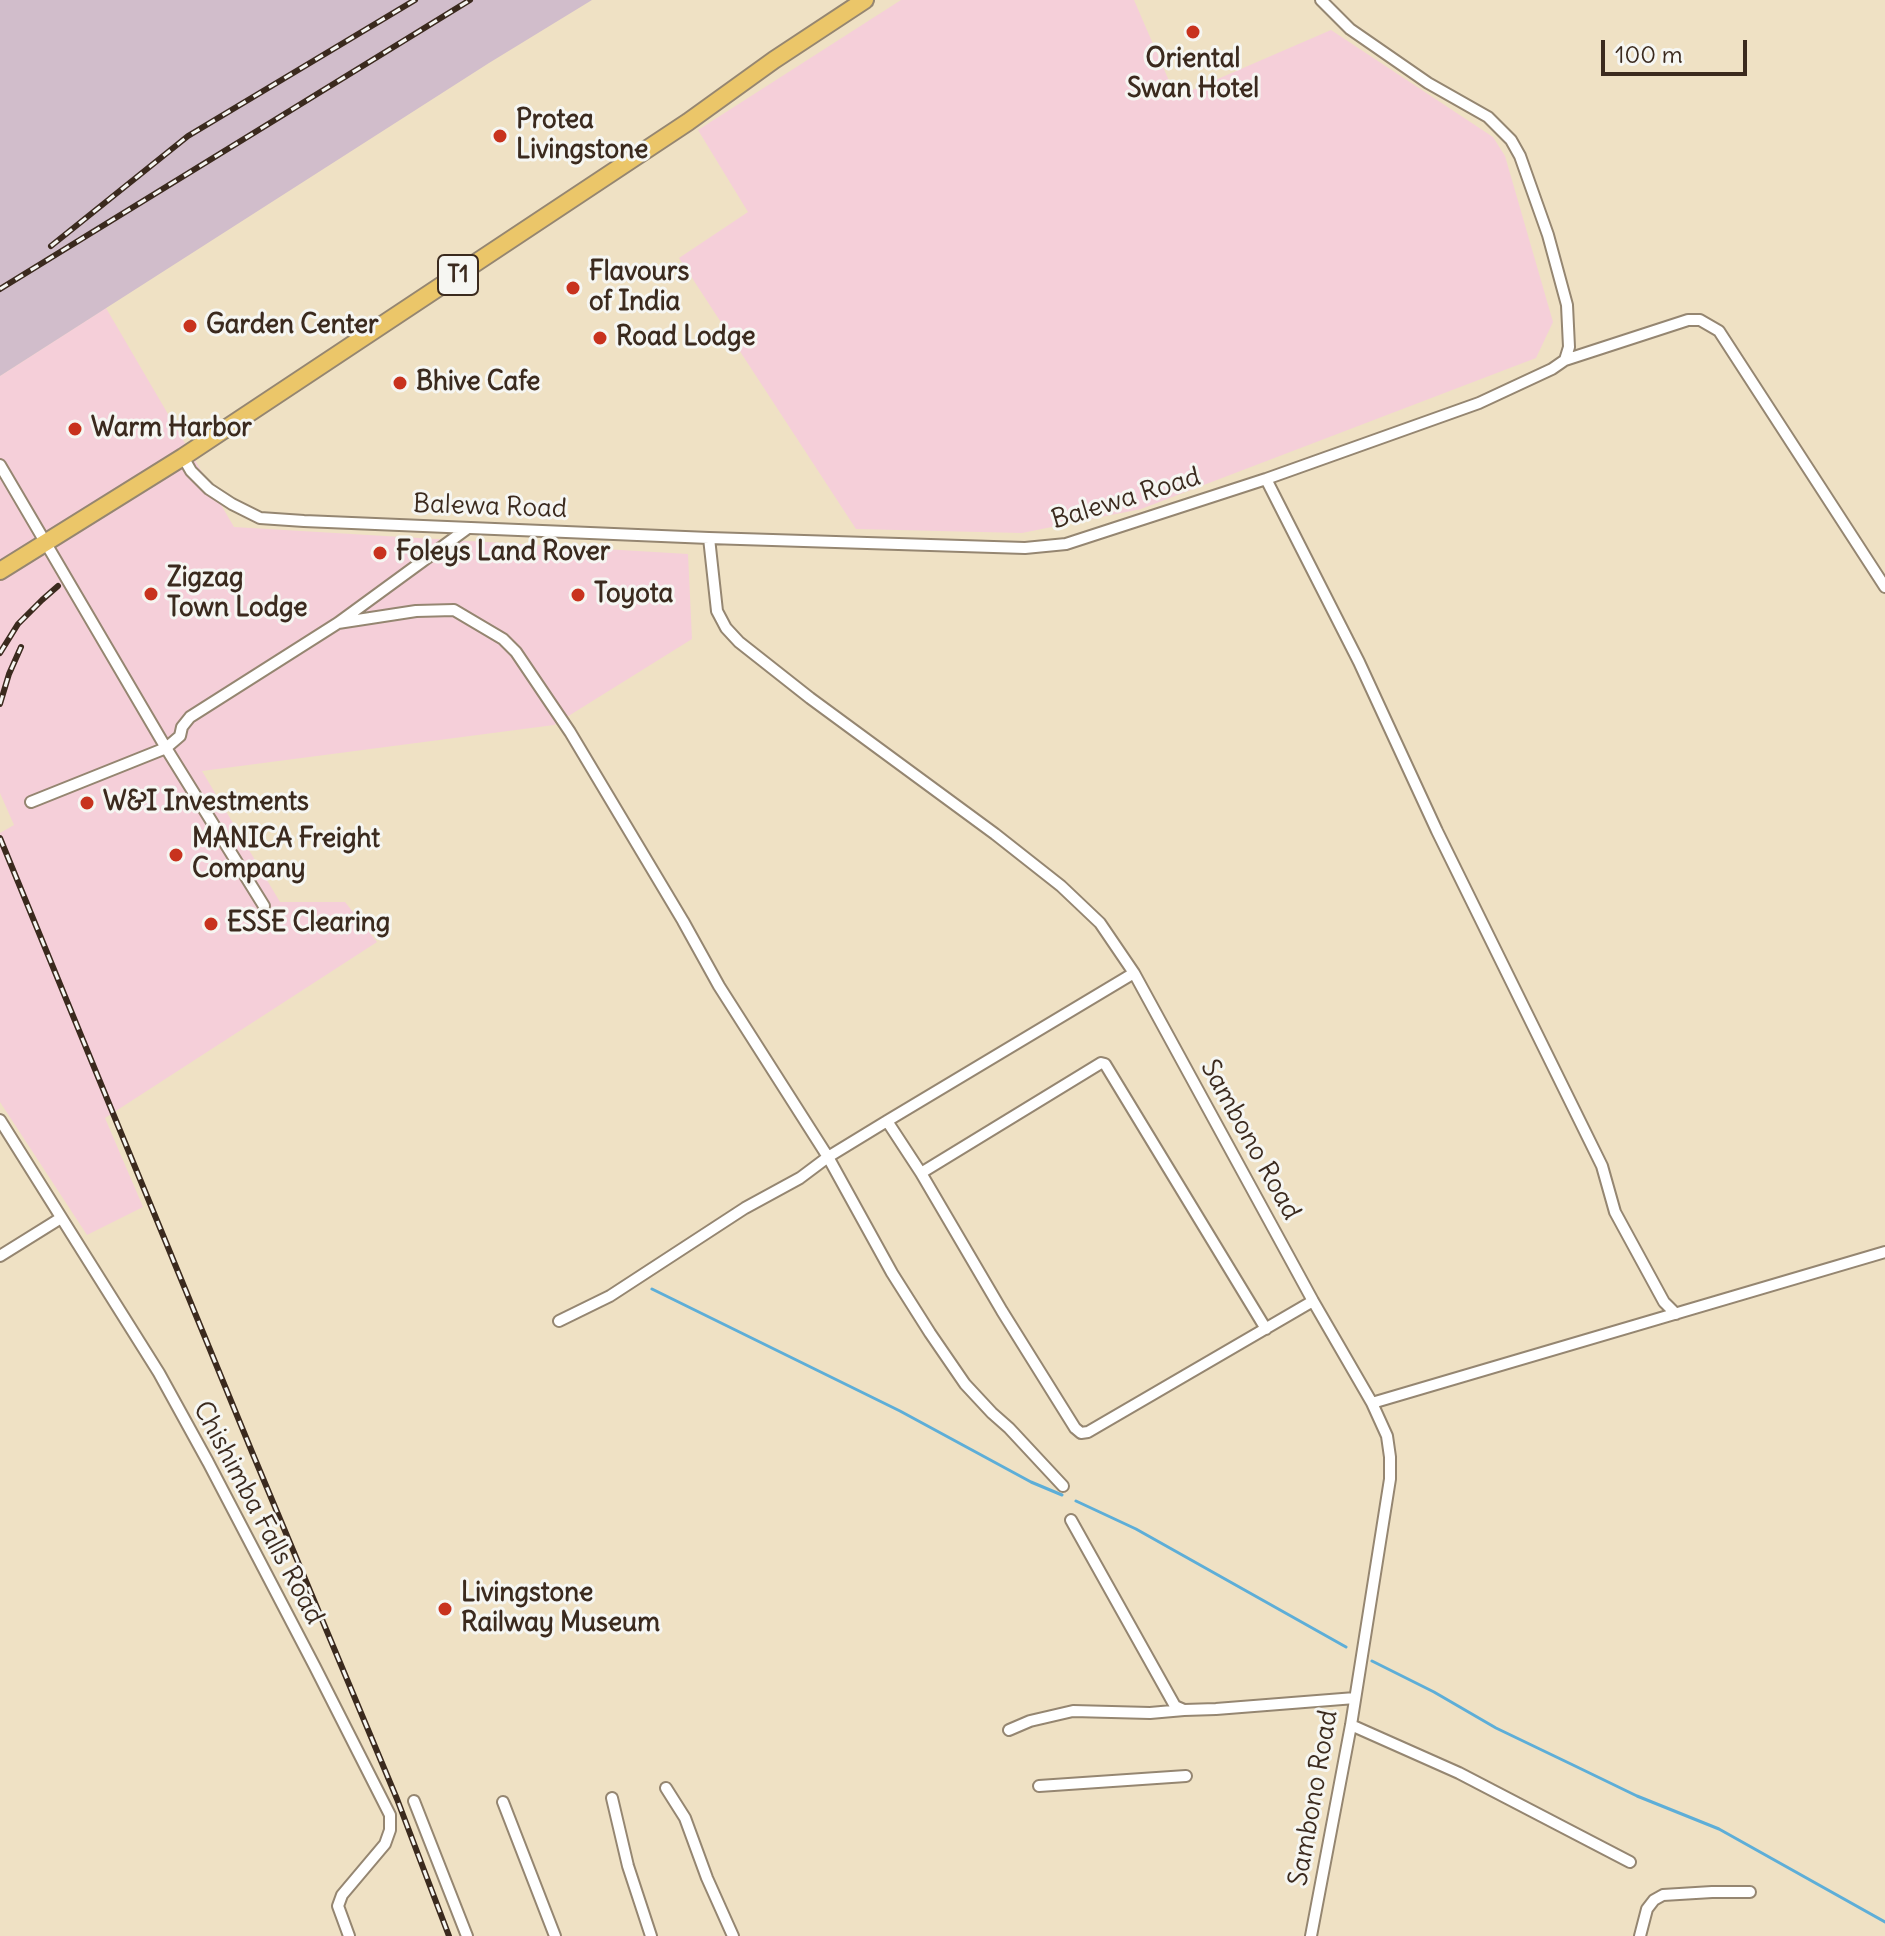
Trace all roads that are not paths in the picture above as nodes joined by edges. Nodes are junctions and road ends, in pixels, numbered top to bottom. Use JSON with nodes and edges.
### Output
{"nodes":[{"id":1,"x":865,"y":0,"type":"edge"},
{"id":2,"x":1321,"y":0,"type":"edge"},
{"id":3,"x":1565,"y":360,"type":"junction"},
{"id":4,"x":183,"y":457,"type":"junction"},
{"id":5,"x":0,"y":465,"type":"edge"},
{"id":6,"x":1266,"y":479,"type":"junction"},
{"id":7,"x":468,"y":528,"type":"junction"},
{"id":8,"x":709,"y":538,"type":"junction"},
{"id":9,"x":45,"y":542,"type":"junction"},
{"id":10,"x":0,"y":571,"type":"edge"},
{"id":11,"x":1885,"y":587,"type":"edge"},
{"id":12,"x":338,"y":623,"type":"junction"},
{"id":13,"x":166,"y":748,"type":"junction"},
{"id":14,"x":31,"y":802,"type":"dead end"},
{"id":15,"x":264,"y":906,"type":"dead end"},
{"id":16,"x":1134,"y":973,"type":"junction"},
{"id":17,"x":0,"y":1120,"type":"edge"},
{"id":18,"x":887,"y":1121,"type":"junction"},
{"id":19,"x":828,"y":1157,"type":"junction"},
{"id":20,"x":921,"y":1173,"type":"junction"},
{"id":21,"x":61,"y":1218,"type":"junction"},
{"id":22,"x":1885,"y":1252,"type":"edge"},
{"id":23,"x":0,"y":1256,"type":"edge"},
{"id":24,"x":1313,"y":1301,"type":"junction"},
{"id":25,"x":1676,"y":1314,"type":"junction"},
{"id":26,"x":559,"y":1321,"type":"dead end"},
{"id":27,"x":1266,"y":1329,"type":"junction"},
{"id":28,"x":1372,"y":1403,"type":"junction"},
{"id":29,"x":1063,"y":1486,"type":"dead end"},
{"id":30,"x":1071,"y":1520,"type":"dead end"},
{"id":31,"x":1355,"y":1698,"type":"junction"},
{"id":32,"x":1184,"y":1710,"type":"junction"},
{"id":33,"x":1351,"y":1725,"type":"junction"},
{"id":34,"x":1009,"y":1730,"type":"dead end"},
{"id":35,"x":1186,"y":1776,"type":"dead end"},
{"id":36,"x":1039,"y":1786,"type":"dead end"},
{"id":37,"x":666,"y":1788,"type":"dead end"},
{"id":38,"x":612,"y":1798,"type":"dead end"},
{"id":39,"x":414,"y":1801,"type":"dead end"},
{"id":40,"x":503,"y":1802,"type":"dead end"},
{"id":41,"x":1630,"y":1862,"type":"dead end"},
{"id":42,"x":1750,"y":1892,"type":"dead end"},
{"id":43,"x":349,"y":1936,"type":"edge"},
{"id":44,"x":467,"y":1936,"type":"edge"},
{"id":45,"x":555,"y":1936,"type":"edge"},
{"id":46,"x":651,"y":1936,"type":"edge"},
{"id":47,"x":733,"y":1936,"type":"edge"},
{"id":48,"x":1311,"y":1936,"type":"edge"},
{"id":49,"x":1640,"y":1936,"type":"edge"}],
"edges":[{"from":1,"to":4,"type":"highway","number":"T1"},
{"from":2,"to":3,"type":"street"},
{"from":3,"to":6,"type":"street","name":"Balewa Road"},
{"from":3,"to":11,"type":"street","name":"Balewa Road"},
{"from":4,"to":7,"type":"street","name":"Balewa Road"},
{"from":4,"to":9,"type":"highway","number":"T1"},
{"from":5,"to":9,"type":"street"},
{"from":6,"to":8,"type":"street","name":"Balewa Road"},
{"from":6,"to":25,"type":"street"},
{"from":7,"to":8,"type":"street","name":"Balewa Road"},
{"from":7,"to":12,"type":"street"},
{"from":8,"to":16,"type":"street","name":"Sambono Road"},
{"from":9,"to":10,"type":"highway","number":"T1"},
{"from":9,"to":13,"type":"street"},
{"from":12,"to":13,"type":"street"},
{"from":12,"to":19,"type":"street"},
{"from":13,"to":14,"type":"street"},
{"from":13,"to":15,"type":"street"},
{"from":16,"to":18,"type":"street"},
{"from":16,"to":24,"type":"street","name":"Sambono Road"},
{"from":17,"to":21,"type":"street","name":"Chishimba Falls Road"},
{"from":18,"to":19,"type":"street"},
{"from":18,"to":20,"type":"street"},
{"from":19,"to":26,"type":"street"},
{"from":19,"to":29,"type":"street"},
{"from":20,"to":27,"type":"street"},
{"from":20,"to":27,"type":"street"},
{"from":21,"to":23,"type":"street"},
{"from":21,"to":43,"type":"street","name":"Chishimba Falls Road"},
{"from":22,"to":25,"type":"street"},
{"from":24,"to":27,"type":"street"},
{"from":24,"to":28,"type":"street","name":"Sambono Road"},
{"from":25,"to":28,"type":"street"},
{"from":28,"to":31,"type":"street","name":"Sambono Road"},
{"from":30,"to":32,"type":"street"},
{"from":31,"to":32,"type":"street"},
{"from":31,"to":33,"type":"street","name":"Sambono Road"},
{"from":32,"to":34,"type":"street"},
{"from":33,"to":41,"type":"street"},
{"from":33,"to":48,"type":"street","name":"Sambono Road"},
{"from":35,"to":36,"type":"street"},
{"from":37,"to":47,"type":"street"},
{"from":38,"to":46,"type":"street"},
{"from":39,"to":44,"type":"street"},
{"from":40,"to":45,"type":"street"},
{"from":42,"to":49,"type":"street"}]}
